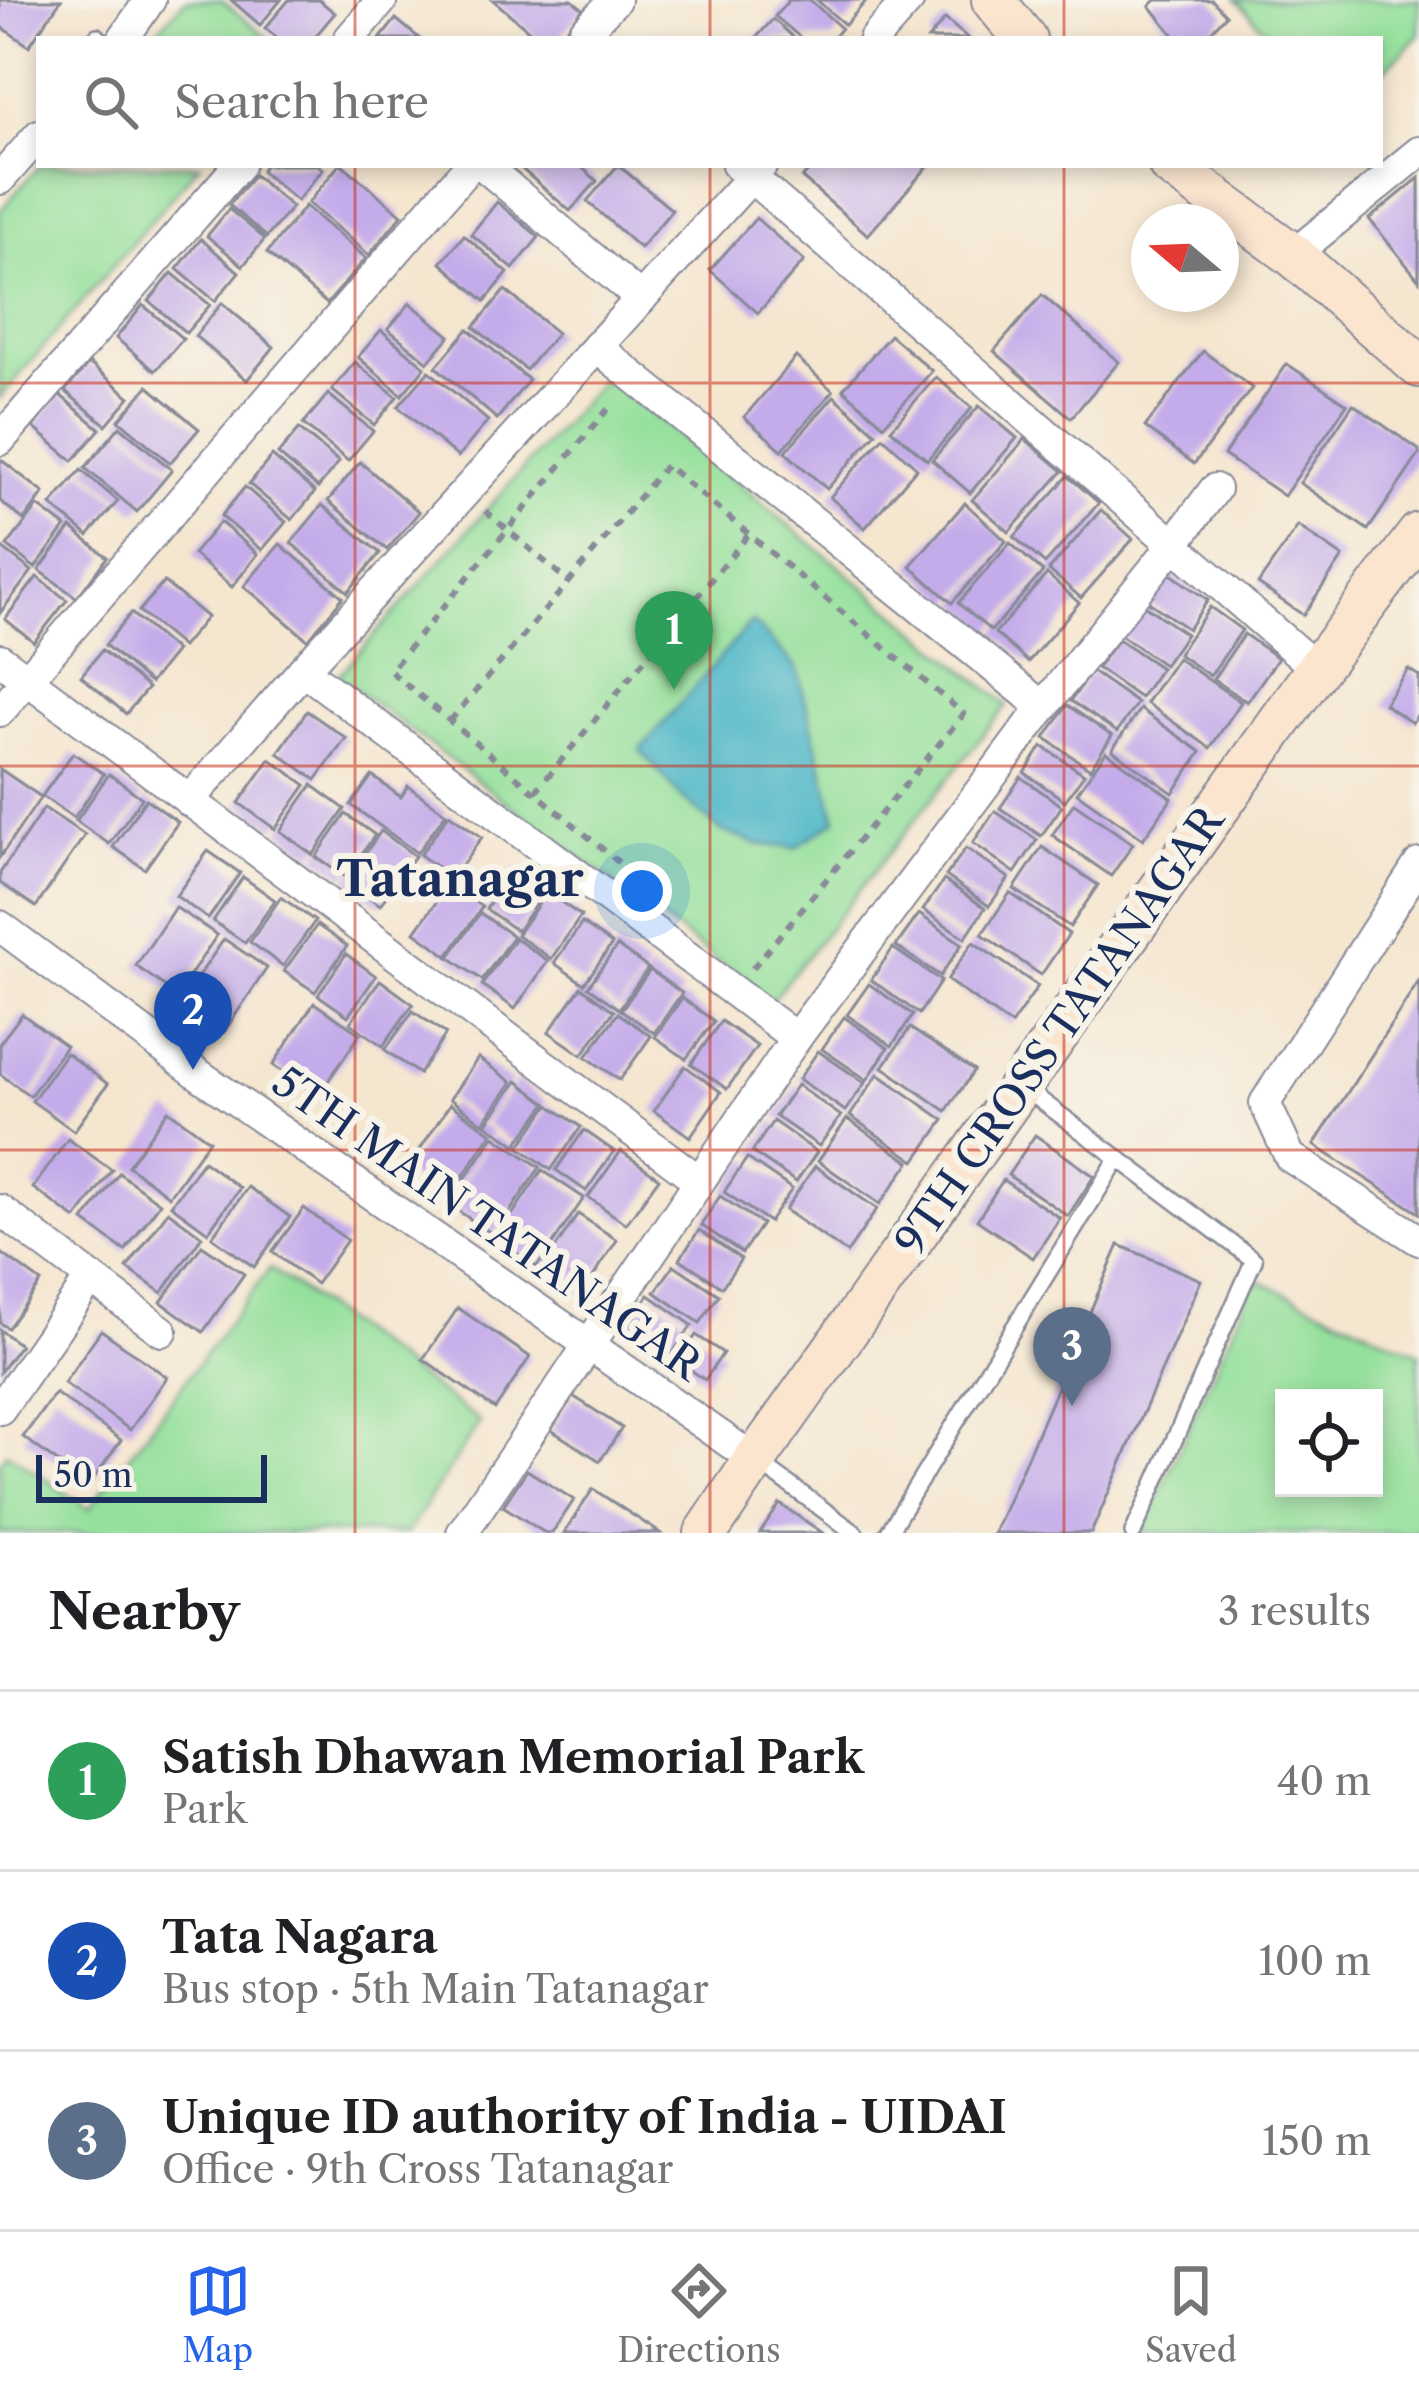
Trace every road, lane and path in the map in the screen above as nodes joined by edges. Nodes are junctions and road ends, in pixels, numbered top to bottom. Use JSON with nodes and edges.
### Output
{"nodes":[{"id":1,"x":150,"y":0,"type":"edge"},
{"id":2,"x":615,"y":0,"type":"edge"},
{"id":3,"x":909,"y":0,"type":"edge"},
{"id":4,"x":993,"y":0,"type":"edge"},
{"id":5,"x":376,"y":2,"type":"edge"},
{"id":6,"x":109,"y":36,"type":"edge"},
{"id":7,"x":351,"y":36,"type":"edge"},
{"id":8,"x":586,"y":36,"type":"edge"},
{"id":9,"x":877,"y":36,"type":"edge"},
{"id":10,"x":1023,"y":36,"type":"edge"},
{"id":11,"x":36,"y":139,"type":"edge"},
{"id":12,"x":1419,"y":152,"type":"edge"},
{"id":13,"x":236,"y":168,"type":"edge"},
{"id":14,"x":467,"y":168,"type":"edge"},
{"id":15,"x":487,"y":168,"type":"edge"},
{"id":16,"x":1174,"y":168,"type":"edge"},
{"id":17,"x":750,"y":169,"type":"edge"},
{"id":18,"x":0,"y":179,"type":"edge"},
{"id":19,"x":1293,"y":255,"type":"junction"},
{"id":20,"x":640,"y":299,"type":"junction"},
{"id":21,"x":597,"y":347,"type":"junction"},
{"id":22,"x":1419,"y":366,"type":"edge"},
{"id":23,"x":608,"y":409,"type":"dead end"},
{"id":24,"x":0,"y":440,"type":"edge"},
{"id":25,"x":1215,"y":489,"type":"dead end"},
{"id":26,"x":463,"y":494,"type":"junction"},
{"id":27,"x":507,"y":530,"type":"junction"},
{"id":28,"x":749,"y":534,"type":"junction"},
{"id":29,"x":1419,"y":534,"type":"edge"},
{"id":30,"x":1174,"y":544,"type":"junction"},
{"id":31,"x":569,"y":582,"type":"junction"},
{"id":32,"x":0,"y":659,"type":"edge"},
{"id":33,"x":1317,"y":669,"type":"junction"},
{"id":34,"x":303,"y":670,"type":"junction"},
{"id":35,"x":26,"y":679,"type":"junction"},
{"id":36,"x":1043,"y":707,"type":"junction"},
{"id":37,"x":0,"y":712,"type":"edge"},
{"id":38,"x":450,"y":721,"type":"junction"},
{"id":39,"x":535,"y":792,"type":"junction"},
{"id":40,"x":189,"y":801,"type":"junction"},
{"id":41,"x":1419,"y":864,"type":"edge"},
{"id":42,"x":642,"y":882,"type":"dead end"},
{"id":43,"x":0,"y":926,"type":"edge"},
{"id":44,"x":750,"y":972,"type":"dead end"},
{"id":45,"x":796,"y":1038,"type":"junction"},
{"id":46,"x":1020,"y":1086,"type":"junction"},
{"id":47,"x":1118,"y":1159,"type":"junction"},
{"id":48,"x":698,"y":1180,"type":"junction"},
{"id":49,"x":0,"y":1210,"type":"edge"},
{"id":50,"x":1419,"y":1240,"type":"edge"},
{"id":51,"x":91,"y":1278,"type":"junction"},
{"id":52,"x":162,"y":1331,"type":"dead end"},
{"id":53,"x":591,"y":1346,"type":"junction"},
{"id":54,"x":0,"y":1409,"type":"edge"},
{"id":55,"x":754,"y":1460,"type":"junction"},
{"id":56,"x":462,"y":1533,"type":"edge"},
{"id":57,"x":706,"y":1533,"type":"edge"},
{"id":58,"x":855,"y":1533,"type":"edge"},
{"id":59,"x":888,"y":1533,"type":"edge"},
{"id":60,"x":1133,"y":1533,"type":"edge"}],
"edges":[{"from":1,"to":6,"type":"street"},
{"from":2,"to":8,"type":"street"},
{"from":3,"to":9,"type":"street"},
{"from":4,"to":10,"type":"street"},
{"from":5,"to":7,"type":"street"},
{"from":11,"to":18,"type":"street"},
{"from":12,"to":19,"type":"street"},
{"from":13,"to":24,"type":"street"},
{"from":14,"to":35,"type":"street"},
{"from":15,"to":20,"type":"street"},
{"from":16,"to":19,"type":"street"},
{"from":17,"to":20,"type":"street"},
{"from":17,"to":30,"type":"street"},
{"from":19,"to":22,"type":"street"},
{"from":20,"to":21,"type":"street"},
{"from":21,"to":26,"type":"street"},
{"from":21,"to":36,"type":"street"},
{"from":23,"to":27,"type":"path"},
{"from":25,"to":30,"type":"street"},
{"from":26,"to":27,"type":"path"},
{"from":26,"to":34,"type":"street"},
{"from":27,"to":31,"type":"path"},
{"from":27,"to":38,"type":"path"},
{"from":28,"to":31,"type":"path"},
{"from":28,"to":39,"type":"path"},
{"from":28,"to":44,"type":"path"},
{"from":29,"to":33,"type":"street","name":"9TH CROSS TATANAGAR"},
{"from":30,"to":33,"type":"street"},
{"from":30,"to":36,"type":"street"},
{"from":31,"to":38,"type":"path"},
{"from":32,"to":35,"type":"street"},
{"from":33,"to":46,"type":"street","name":"9TH CROSS TATANAGAR"},
{"from":34,"to":40,"type":"street"},
{"from":34,"to":45,"type":"street"},
{"from":35,"to":37,"type":"street"},
{"from":35,"to":40,"type":"street"},
{"from":36,"to":45,"type":"street"},
{"from":38,"to":39,"type":"path"},
{"from":39,"to":42,"type":"path"},
{"from":40,"to":48,"type":"street"},
{"from":41,"to":50,"type":"street"},
{"from":43,"to":53,"type":"street","name":"5TH MAIN TATANAGAR"},
{"from":45,"to":48,"type":"street"},
{"from":46,"to":47,"type":"lane"},
{"from":46,"to":55,"type":"street","name":"9TH CROSS TATANAGAR"},
{"from":47,"to":59,"type":"lane"},
{"from":47,"to":60,"type":"lane"},
{"from":48,"to":53,"type":"street"},
{"from":49,"to":51,"type":"street"},
{"from":51,"to":52,"type":"street"},
{"from":51,"to":54,"type":"street"},
{"from":53,"to":55,"type":"street","name":"5TH MAIN TATANAGAR"},
{"from":53,"to":56,"type":"street"},
{"from":55,"to":57,"type":"street","name":"9TH CROSS TATANAGAR"},
{"from":55,"to":58,"type":"lane"}]}
